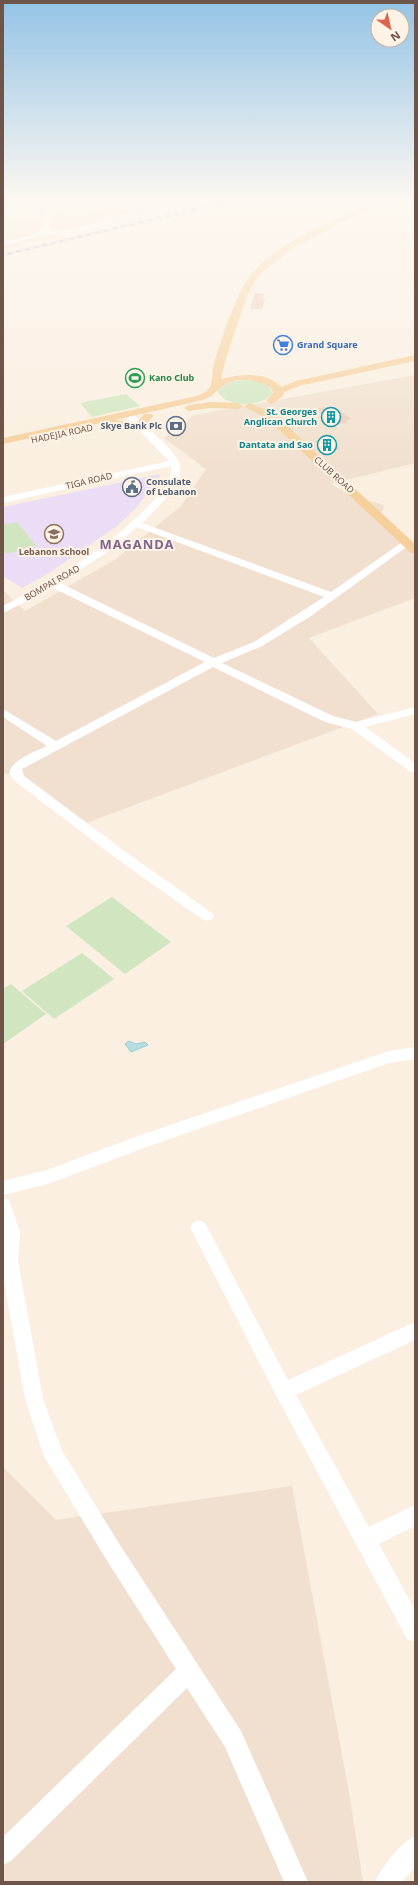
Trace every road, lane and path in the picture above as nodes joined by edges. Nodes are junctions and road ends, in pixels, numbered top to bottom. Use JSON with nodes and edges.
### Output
{"nodes":[{"id":1,"x":246,"y":290,"type":"edge"},
{"id":2,"x":415,"y":353,"type":"edge"},
{"id":3,"x":415,"y":358,"type":"edge"},
{"id":4,"x":219,"y":364,"type":"junction"},
{"id":5,"x":254,"y":379,"type":"junction"},
{"id":6,"x":214,"y":389,"type":"junction"},
{"id":7,"x":276,"y":397,"type":"junction"},
{"id":8,"x":244,"y":406,"type":"junction"},
{"id":9,"x":148,"y":416,"type":"junction"},
{"id":10,"x":130,"y":417,"type":"junction"},
{"id":11,"x":114,"y":423,"type":"junction"},
{"id":12,"x":140,"y":427,"type":"junction"},
{"id":13,"x":3,"y":440,"type":"edge"},
{"id":14,"x":3,"y":446,"type":"edge"},
{"id":15,"x":317,"y":455,"type":"junction"},
{"id":16,"x":174,"y":462,"type":"junction"},
{"id":17,"x":3,"y":500,"type":"edge"},
{"id":18,"x":137,"y":524,"type":"junction"},
{"id":19,"x":412,"y":544,"type":"edge"},
{"id":20,"x":53,"y":584,"type":"junction"},
{"id":21,"x":332,"y":596,"type":"junction"},
{"id":22,"x":3,"y":610,"type":"edge"},
{"id":23,"x":214,"y":662,"type":"junction"},
{"id":24,"x":415,"y":710,"type":"edge"},
{"id":25,"x":3,"y":712,"type":"edge"},
{"id":26,"x":356,"y":726,"type":"junction"},
{"id":27,"x":54,"y":745,"type":"junction"},
{"id":28,"x":415,"y":769,"type":"edge"},
{"id":29,"x":207,"y":916,"type":"dead end"},
{"id":30,"x":415,"y":1053,"type":"edge"},
{"id":31,"x":3,"y":1188,"type":"edge"},
{"id":32,"x":3,"y":1206,"type":"edge"},
{"id":33,"x":199,"y":1228,"type":"dead end"},
{"id":34,"x":6,"y":1262,"type":"edge"},
{"id":35,"x":415,"y":1331,"type":"edge"},
{"id":36,"x":284,"y":1391,"type":"junction"},
{"id":37,"x":415,"y":1515,"type":"edge"},
{"id":38,"x":366,"y":1540,"type":"junction"},
{"id":39,"x":415,"y":1631,"type":"edge"},
{"id":40,"x":189,"y":1671,"type":"junction"},
{"id":41,"x":415,"y":1848,"type":"edge"},
{"id":42,"x":3,"y":1853,"type":"edge"},
{"id":43,"x":296,"y":1882,"type":"edge"},
{"id":44,"x":387,"y":1882,"type":"edge"}],
"edges":[{"from":1,"to":4,"type":"main road"},
{"from":2,"to":5,"type":"main road"},
{"from":3,"to":7,"type":"main road"},
{"from":4,"to":5,"type":"main road"},
{"from":4,"to":6,"type":"main road"},
{"from":5,"to":6,"type":"main road","name":"HADEJIA ROAD"},
{"from":5,"to":7,"type":"main road"},
{"from":6,"to":8,"type":"main road","name":"CLUB ROAD"},
{"from":6,"to":10,"type":"main road","name":"HADEJIA ROAD"},
{"from":7,"to":8,"type":"main road"},
{"from":7,"to":15,"type":"main road"},
{"from":8,"to":9,"type":"main road","name":"HADEJIA ROAD"},
{"from":8,"to":15,"type":"main road","name":"CLUB ROAD"},
{"from":9,"to":10,"type":"main road","name":"HADEJIA ROAD"},
{"from":9,"to":12,"type":"main road"},
{"from":10,"to":11,"type":"main road","name":"HADEJIA ROAD"},
{"from":10,"to":12,"type":"street"},
{"from":10,"to":13,"type":"main road","name":"HADEJIA ROAD"},
{"from":11,"to":12,"type":"main road"},
{"from":11,"to":14,"type":"main road","name":"HADEJIA ROAD"},
{"from":12,"to":16,"type":"street"},
{"from":15,"to":19,"type":"main road","name":"CLUB ROAD"},
{"from":16,"to":17,"type":"street","name":"TIGA ROAD"},
{"from":16,"to":18,"type":"street","name":"BOMPAI ROAD"},
{"from":18,"to":20,"type":"street","name":"BOMPAI ROAD"},
{"from":18,"to":21,"type":"street"},
{"from":19,"to":21,"type":"street"},
{"from":20,"to":22,"type":"street","name":"BOMPAI ROAD"},
{"from":20,"to":23,"type":"street"},
{"from":21,"to":23,"type":"street"},
{"from":23,"to":26,"type":"street"},
{"from":23,"to":27,"type":"street"},
{"from":24,"to":26,"type":"street"},
{"from":25,"to":27,"type":"street"},
{"from":26,"to":28,"type":"street"},
{"from":27,"to":29,"type":"street"},
{"from":30,"to":31,"type":"street"},
{"from":32,"to":34,"type":"street"},
{"from":33,"to":36,"type":"street"},
{"from":34,"to":40,"type":"street"},
{"from":35,"to":36,"type":"street"},
{"from":36,"to":38,"type":"street"},
{"from":37,"to":38,"type":"street"},
{"from":38,"to":39,"type":"street"},
{"from":40,"to":42,"type":"street"},
{"from":40,"to":43,"type":"street"},
{"from":41,"to":44,"type":"street"}]}
